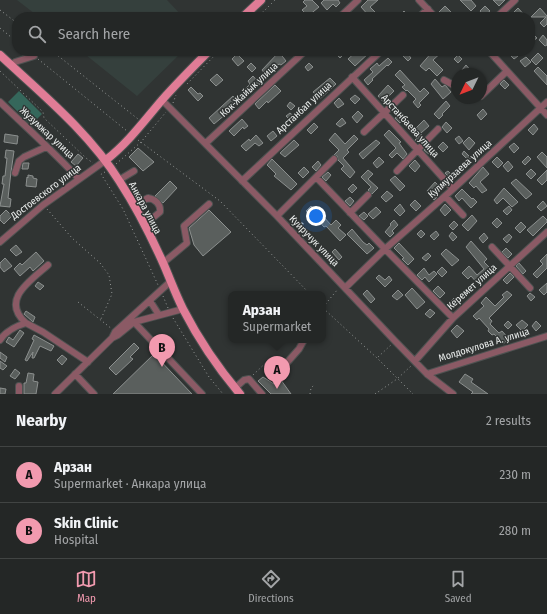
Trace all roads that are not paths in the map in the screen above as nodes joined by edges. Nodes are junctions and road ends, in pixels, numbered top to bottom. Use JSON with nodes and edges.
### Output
{"nodes":[{"id":1,"x":261,"y":0,"type":"edge"},
{"id":2,"x":358,"y":0,"type":"edge"},
{"id":3,"x":419,"y":0,"type":"edge"},
{"id":4,"x":515,"y":0,"type":"edge"},
{"id":5,"x":428,"y":9,"type":"junction"},
{"id":6,"x":248,"y":12,"type":"edge"},
{"id":7,"x":345,"y":12,"type":"edge"},
{"id":8,"x":425,"y":12,"type":"edge"},
{"id":9,"x":431,"y":12,"type":"edge"},
{"id":10,"x":502,"y":12,"type":"edge"},
{"id":11,"x":0,"y":56,"type":"edge"},
{"id":12,"x":34,"y":56,"type":"road end"},
{"id":13,"x":203,"y":56,"type":"edge"},
{"id":14,"x":300,"y":56,"type":"edge"},
{"id":15,"x":376,"y":56,"type":"edge"},
{"id":16,"x":494,"y":56,"type":"edge"},
{"id":17,"x":12,"y":65,"type":"junction"},
{"id":18,"x":507,"y":71,"type":"junction"},
{"id":19,"x":352,"y":78,"type":"junction"},
{"id":20,"x":444,"y":80,"type":"dead end"},
{"id":21,"x":451,"y":84,"type":"edge"},
{"id":22,"x":487,"y":90,"type":"edge"},
{"id":23,"x":403,"y":95,"type":"dead end"},
{"id":24,"x":162,"y":100,"type":"junction"},
{"id":25,"x":0,"y":102,"type":"edge"},
{"id":26,"x":547,"y":102,"type":"edge"},
{"id":27,"x":540,"y":108,"type":"junction"},
{"id":28,"x":384,"y":113,"type":"junction"},
{"id":29,"x":547,"y":115,"type":"edge"},
{"id":30,"x":438,"y":129,"type":"dead end"},
{"id":31,"x":364,"y":132,"type":"dead end"},
{"id":32,"x":206,"y":143,"type":"junction"},
{"id":33,"x":46,"y":147,"type":"junction"},
{"id":34,"x":418,"y":150,"type":"junction"},
{"id":35,"x":334,"y":159,"type":"dead end"},
{"id":36,"x":106,"y":160,"type":"junction"},
{"id":37,"x":134,"y":171,"type":"dead end"},
{"id":38,"x":397,"y":171,"type":"dead end"},
{"id":39,"x":15,"y":173,"type":"dead end"},
{"id":40,"x":316,"y":177,"type":"junction"},
{"id":41,"x":79,"y":179,"type":"junction"},
{"id":42,"x":119,"y":180,"type":"junction"},
{"id":43,"x":242,"y":181,"type":"junction"},
{"id":44,"x":453,"y":189,"type":"junction"},
{"id":45,"x":368,"y":195,"type":"dead end"},
{"id":46,"x":445,"y":196,"type":"junction"},
{"id":47,"x":133,"y":203,"type":"junction"},
{"id":48,"x":209,"y":204,"type":"dead end"},
{"id":49,"x":350,"y":213,"type":"junction"},
{"id":50,"x":463,"y":215,"type":"dead end"},
{"id":51,"x":276,"y":216,"type":"junction"},
{"id":52,"x":144,"y":225,"type":"junction"},
{"id":53,"x":547,"y":232,"type":"edge"},
{"id":54,"x":0,"y":242,"type":"edge"},
{"id":55,"x":492,"y":247,"type":"dead end"},
{"id":56,"x":385,"y":249,"type":"junction"},
{"id":57,"x":163,"y":263,"type":"junction"},
{"id":58,"x":48,"y":265,"type":"dead end"},
{"id":59,"x":510,"y":266,"type":"junction"},
{"id":60,"x":171,"y":281,"type":"junction"},
{"id":61,"x":343,"y":286,"type":"junction"},
{"id":62,"x":530,"y":288,"type":"dead end"},
{"id":63,"x":150,"y":301,"type":"junction"},
{"id":64,"x":183,"y":309,"type":"junction"},
{"id":65,"x":159,"y":316,"type":"junction"},
{"id":66,"x":453,"y":318,"type":"junction"},
{"id":67,"x":134,"y":322,"type":"junction"},
{"id":68,"x":26,"y":323,"type":"junction"},
{"id":69,"x":547,"y":336,"type":"edge"},
{"id":70,"x":112,"y":338,"type":"junction"},
{"id":71,"x":0,"y":340,"type":"edge"},
{"id":72,"x":302,"y":343,"type":"edge"},
{"id":73,"x":415,"y":361,"type":"junction"},
{"id":74,"x":88,"y":362,"type":"junction"},
{"id":75,"x":284,"y":366,"type":"dead end"},
{"id":76,"x":75,"y":374,"type":"junction"},
{"id":77,"x":427,"y":374,"type":"junction"},
{"id":78,"x":20,"y":386,"type":"dead end"},
{"id":79,"x":238,"y":391,"type":"edge"},
{"id":80,"x":19,"y":394,"type":"edge"},
{"id":81,"x":55,"y":394,"type":"edge"},
{"id":82,"x":94,"y":394,"type":"edge"},
{"id":83,"x":202,"y":394,"type":"edge"},
{"id":84,"x":262,"y":394,"type":"edge"},
{"id":85,"x":452,"y":394,"type":"edge"}],
"edges":[{"from":1,"to":6,"type":"main road"},
{"from":2,"to":7,"type":"street"},
{"from":3,"to":5,"type":"street"},
{"from":4,"to":10,"type":"street"},
{"from":5,"to":8,"type":"street"},
{"from":5,"to":9,"type":"street"},
{"from":11,"to":17,"type":"main road","name":"Анкара улица"},
{"from":12,"to":17,"type":"street"},
{"from":13,"to":24,"type":"main road"},
{"from":14,"to":32,"type":"street","name":"Кок-Жайык улица"},
{"from":15,"to":19,"type":"street","name":"Арстанбап улица"},
{"from":16,"to":18,"type":"street"},
{"from":17,"to":36,"type":"main road","name":"Анкара улица"},
{"from":18,"to":22,"type":"street"},
{"from":18,"to":27,"type":"street"},
{"from":19,"to":28,"type":"street","name":"Арстанбаева улица"},
{"from":19,"to":43,"type":"street","name":"Арстанбап улица"},
{"from":20,"to":21,"type":"street"},
{"from":23,"to":28,"type":"street"},
{"from":24,"to":32,"type":"street","name":"Куйручук улица"},
{"from":24,"to":36,"type":"main road"},
{"from":25,"to":33,"type":"street","name":"Жузумжар улица"},
{"from":26,"to":27,"type":"street","name":"Кулмурзаева улица"},
{"from":27,"to":29,"type":"street"},
{"from":27,"to":44,"type":"street","name":"Кулмурзаева улица"},
{"from":28,"to":31,"type":"street"},
{"from":28,"to":34,"type":"street","name":"Арстанбаева улица"},
{"from":30,"to":34,"type":"street"},
{"from":32,"to":43,"type":"street","name":"Куйручук улица"},
{"from":33,"to":39,"type":"street"},
{"from":33,"to":41,"type":"street","name":"Жузумжар улица"},
{"from":34,"to":38,"type":"street"},
{"from":34,"to":44,"type":"street","name":"Арстанбаева улица"},
{"from":35,"to":40,"type":"street"},
{"from":36,"to":41,"type":"street","name":"Достоевского улица"},
{"from":36,"to":42,"type":"main road","name":"Анкара улица"},
{"from":37,"to":42,"type":"street"},
{"from":40,"to":49,"type":"street"},
{"from":40,"to":51,"type":"street"},
{"from":41,"to":54,"type":"street","name":"Достоевского улица"},
{"from":42,"to":47,"type":"main road","name":"Анкара улица"},
{"from":43,"to":51,"type":"street","name":"Куйручук улица"},
{"from":44,"to":46,"type":"street","name":"Кулмурзаева улица"},
{"from":45,"to":49,"type":"street"},
{"from":46,"to":50,"type":"street"},
{"from":46,"to":56,"type":"street","name":"Кулмурзаева улица"},
{"from":47,"to":52,"type":"main road","name":"Анкара улица"},
{"from":47,"to":52,"type":"street"},
{"from":48,"to":57,"type":"street"},
{"from":49,"to":56,"type":"street"},
{"from":51,"to":61,"type":"street","name":"Куйручук улица"},
{"from":52,"to":57,"type":"main road","name":"Анкара улица"},
{"from":53,"to":59,"type":"street","name":"Керемет улица"},
{"from":55,"to":59,"type":"street"},
{"from":56,"to":61,"type":"street","name":"Кулмурзаева улица"},
{"from":56,"to":66,"type":"street"},
{"from":57,"to":60,"type":"main road","name":"Анкара улица"},
{"from":58,"to":68,"type":"street"},
{"from":59,"to":62,"type":"street"},
{"from":59,"to":66,"type":"street","name":"Керемет улица"},
{"from":60,"to":63,"type":"street"},
{"from":60,"to":64,"type":"main road","name":"Анкара улица"},
{"from":61,"to":73,"type":"street","name":"Куйручук улица"},
{"from":63,"to":65,"type":"street"},
{"from":63,"to":70,"type":"street"},
{"from":64,"to":65,"type":"street"},
{"from":64,"to":79,"type":"main road","name":"Анкара улица"},
{"from":65,"to":67,"type":"street"},
{"from":66,"to":73,"type":"street","name":"Керемет улица"},
{"from":67,"to":70,"type":"street"},
{"from":67,"to":83,"type":"street"},
{"from":68,"to":71,"type":"street"},
{"from":68,"to":74,"type":"street"},
{"from":69,"to":77,"type":"street","name":"Молдокулова А. улица"},
{"from":70,"to":74,"type":"street"},
{"from":72,"to":75,"type":"street"},
{"from":73,"to":77,"type":"street","name":"Куйручук улица"},
{"from":74,"to":76,"type":"street"},
{"from":76,"to":81,"type":"street"},
{"from":76,"to":82,"type":"street"},
{"from":77,"to":85,"type":"street","name":"Куйручук улица"},
{"from":78,"to":80,"type":"street"},
{"from":79,"to":84,"type":"street"}]}
